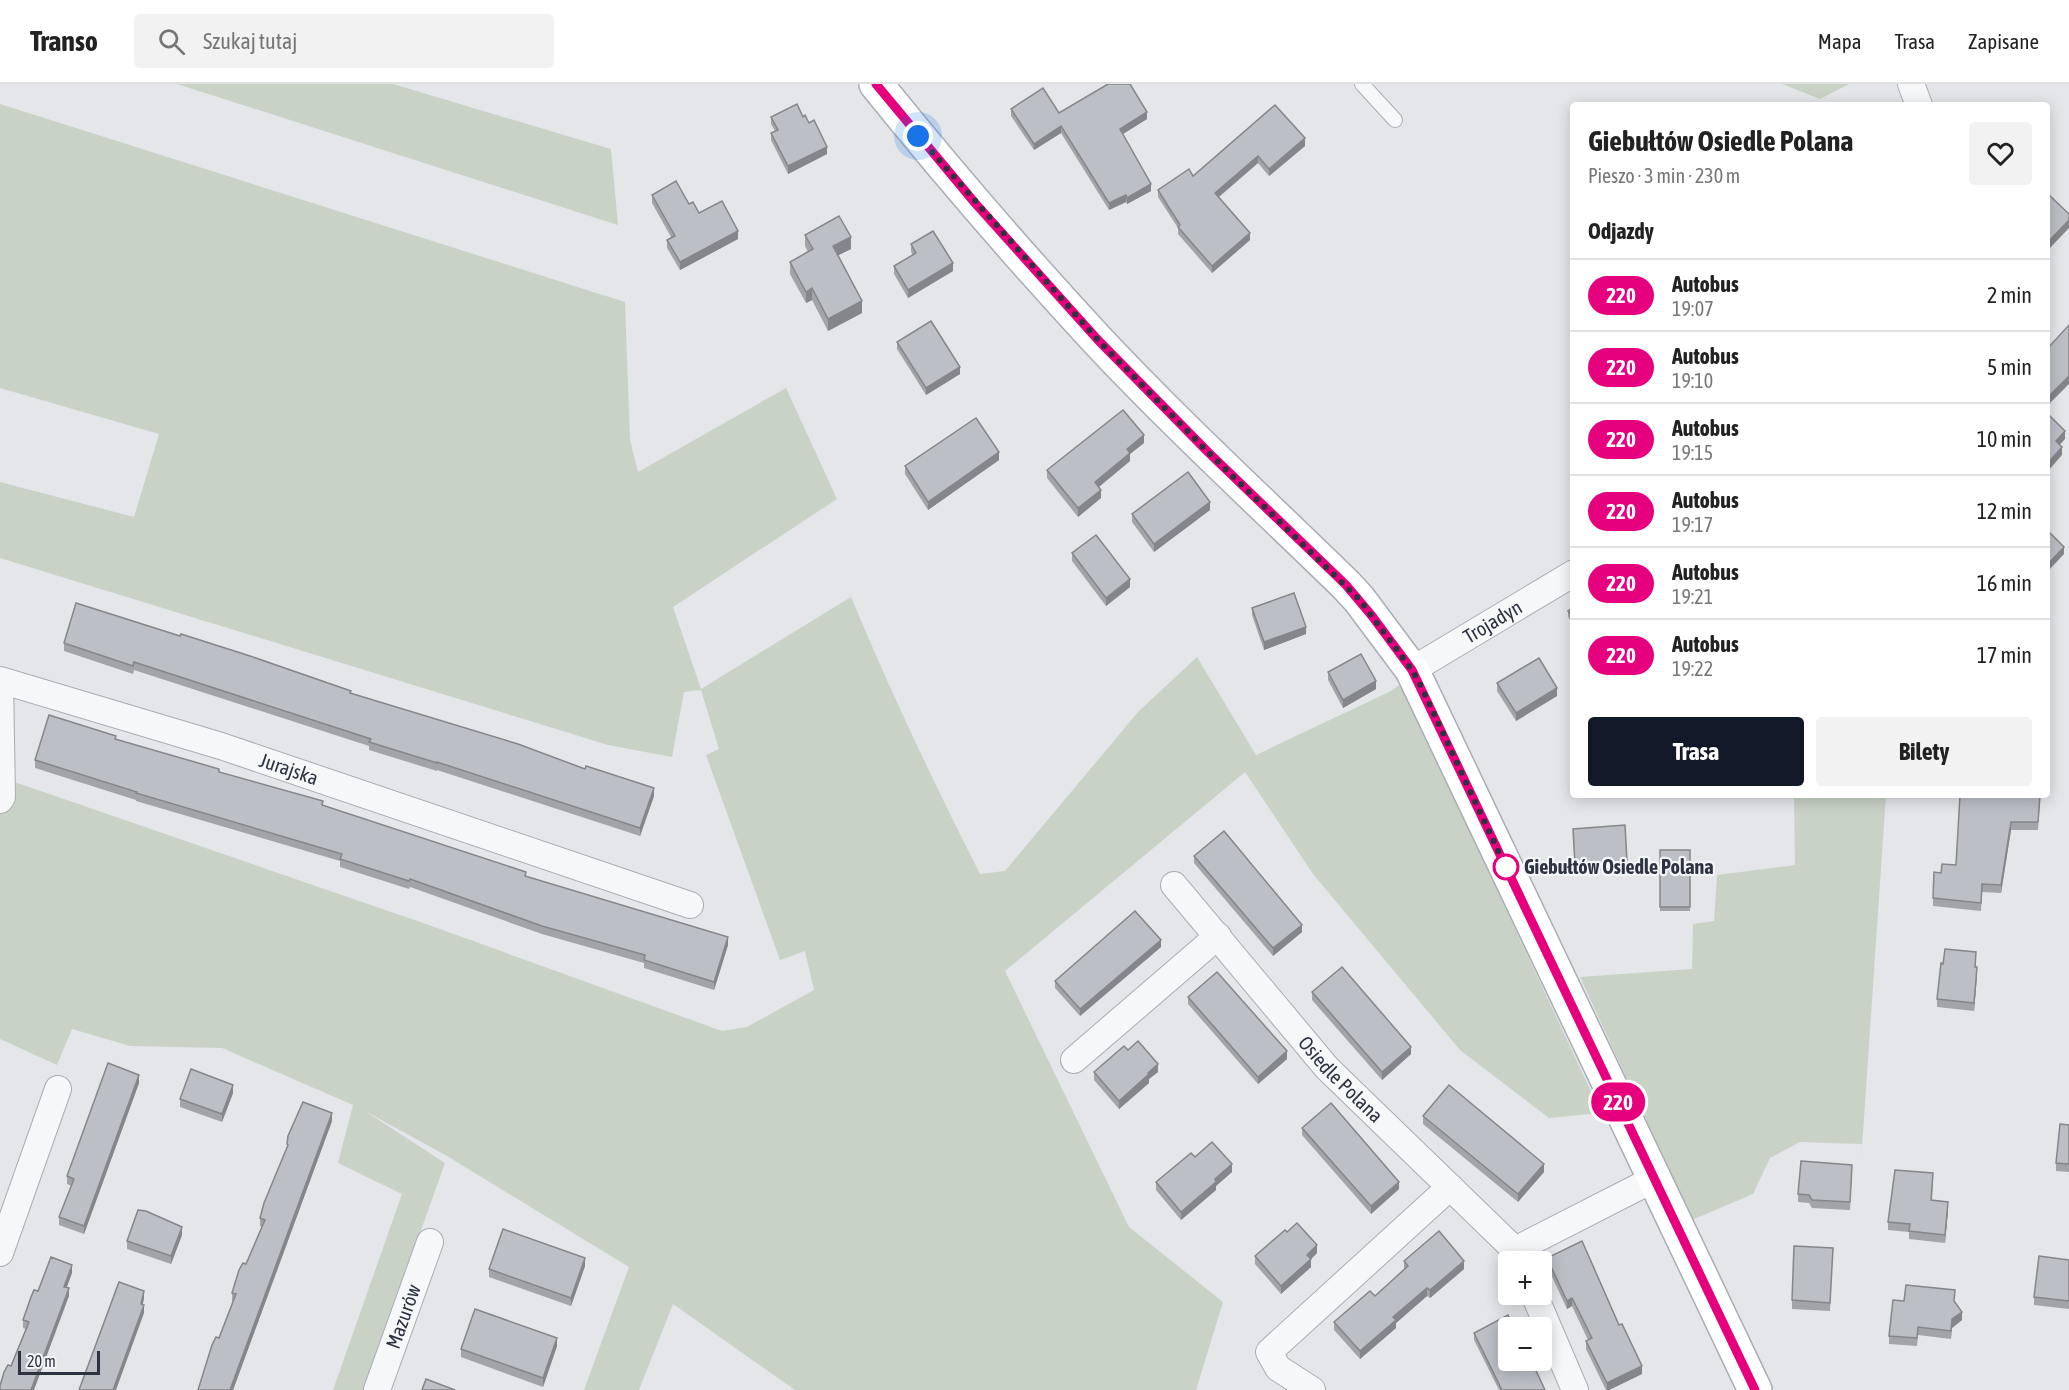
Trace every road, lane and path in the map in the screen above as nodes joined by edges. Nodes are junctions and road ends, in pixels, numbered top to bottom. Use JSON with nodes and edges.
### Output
{"nodes":[{"id":1,"x":876,"y":84,"type":"edge"},
{"id":2,"x":1362,"y":84,"type":"edge"},
{"id":3,"x":1911,"y":84,"type":"edge"},
{"id":4,"x":1918,"y":102,"type":"edge"},
{"id":5,"x":1395,"y":120,"type":"dead end"},
{"id":6,"x":1570,"y":575,"type":"edge"},
{"id":7,"x":1412,"y":670,"type":"junction"},
{"id":8,"x":0,"y":800,"type":"edge"},
{"id":9,"x":1174,"y":885,"type":"dead end"},
{"id":10,"x":690,"y":905,"type":"dead end"},
{"id":11,"x":1218,"y":936,"type":"junction"},
{"id":12,"x":1074,"y":1060,"type":"dead end"},
{"id":13,"x":58,"y":1089,"type":"dead end"},
{"id":14,"x":1654,"y":1179,"type":"junction"},
{"id":15,"x":1450,"y":1187,"type":"junction"},
{"id":16,"x":430,"y":1242,"type":"dead end"},
{"id":17,"x":1513,"y":1251,"type":"edge"},
{"id":18,"x":1527,"y":1251,"type":"edge"},
{"id":19,"x":0,"y":1253,"type":"edge"},
{"id":20,"x":1539,"y":1305,"type":"edge"},
{"id":21,"x":377,"y":1390,"type":"edge"},
{"id":22,"x":1312,"y":1390,"type":"edge"},
{"id":23,"x":1575,"y":1390,"type":"edge"},
{"id":24,"x":1755,"y":1390,"type":"edge"}],
"edges":[{"from":1,"to":7,"type":"street"},
{"from":2,"to":5,"type":"lane"},
{"from":3,"to":4,"type":"street"},
{"from":6,"to":7,"type":"street","name":"Trojadyn"},
{"from":7,"to":14,"type":"street"},
{"from":8,"to":10,"type":"street","name":"Jurajska"},
{"from":9,"to":11,"type":"street","name":"Osiedle Polana"},
{"from":11,"to":12,"type":"street"},
{"from":11,"to":15,"type":"street","name":"Osiedle Polana"},
{"from":13,"to":19,"type":"street"},
{"from":14,"to":18,"type":"street"},
{"from":14,"to":24,"type":"street"},
{"from":15,"to":17,"type":"street","name":"Osiedle Polana"},
{"from":15,"to":22,"type":"street"},
{"from":16,"to":21,"type":"street","name":"Mazurów"},
{"from":20,"to":23,"type":"street"}]}
